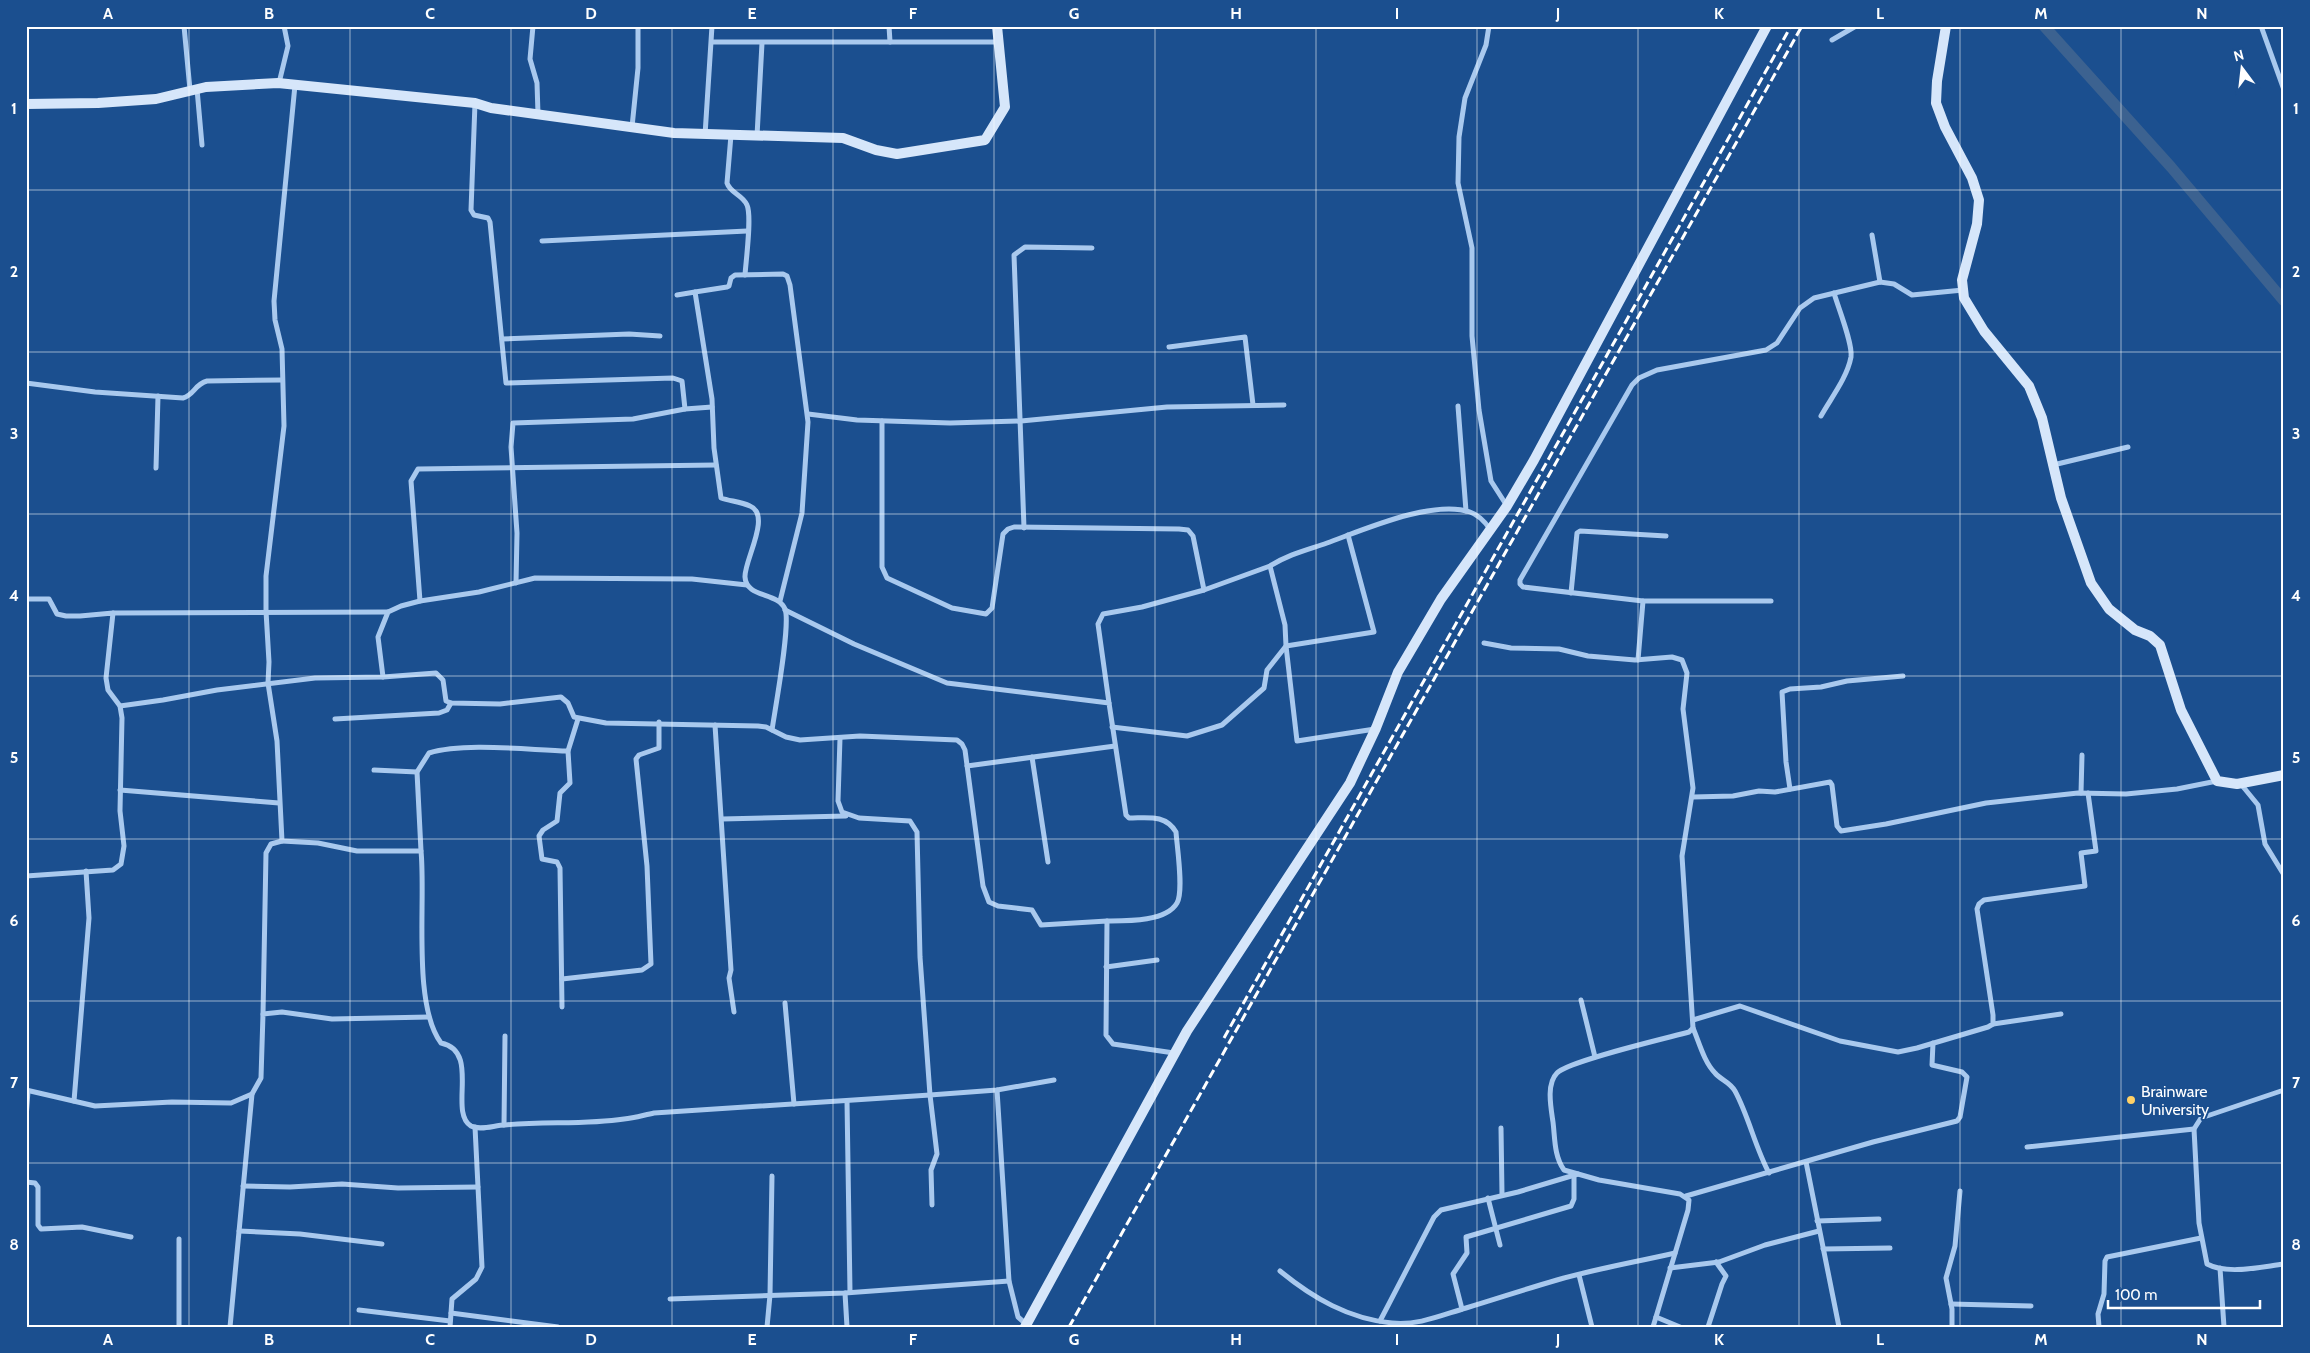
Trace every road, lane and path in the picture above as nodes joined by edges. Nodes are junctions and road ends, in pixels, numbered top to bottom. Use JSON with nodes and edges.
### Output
{"nodes":[{"id":1,"x":184,"y":26,"type":"edge"},
{"id":2,"x":284,"y":26,"type":"edge"},
{"id":3,"x":534,"y":26,"type":"edge"},
{"id":4,"x":638,"y":26,"type":"edge"},
{"id":5,"x":712,"y":26,"type":"edge"},
{"id":6,"x":889,"y":26,"type":"edge"},
{"id":7,"x":997,"y":26,"type":"edge"},
{"id":8,"x":1490,"y":26,"type":"edge"},
{"id":9,"x":1767,"y":26,"type":"edge"},
{"id":10,"x":1856,"y":26,"type":"edge"},
{"id":11,"x":1946,"y":26,"type":"edge"},
{"id":12,"x":2262,"y":26,"type":"edge"},
{"id":13,"x":1832,"y":40,"type":"dead end"},
{"id":14,"x":712,"y":42,"type":"junction"},
{"id":15,"x":890,"y":42,"type":"junction"},
{"id":16,"x":999,"y":42,"type":"junction"},
{"id":17,"x":762,"y":43,"type":"junction"},
{"id":18,"x":278,"y":83,"type":"junction"},
{"id":19,"x":295,"y":84,"type":"junction"},
{"id":20,"x":2283,"y":87,"type":"edge"},
{"id":21,"x":193,"y":90,"type":"junction"},
{"id":22,"x":475,"y":102,"type":"junction"},
{"id":23,"x":26,"y":104,"type":"edge"},
{"id":24,"x":538,"y":115,"type":"junction"},
{"id":25,"x":632,"y":128,"type":"junction"},
{"id":26,"x":705,"y":135,"type":"junction"},
{"id":27,"x":731,"y":135,"type":"junction"},
{"id":28,"x":757,"y":136,"type":"junction"},
{"id":29,"x":202,"y":145,"type":"dead end"},
{"id":30,"x":748,"y":231,"type":"junction"},
{"id":31,"x":1872,"y":235,"type":"dead end"},
{"id":32,"x":542,"y":241,"type":"dead end"},
{"id":33,"x":1092,"y":248,"type":"dead end"},
{"id":34,"x":745,"y":275,"type":"junction"},
{"id":35,"x":1880,"y":282,"type":"junction"},
{"id":36,"x":1963,"y":290,"type":"junction"},
{"id":37,"x":695,"y":292,"type":"junction"},
{"id":38,"x":1834,"y":293,"type":"junction"},
{"id":39,"x":677,"y":295,"type":"dead end"},
{"id":40,"x":660,"y":336,"type":"dead end"},
{"id":41,"x":502,"y":339,"type":"junction"},
{"id":42,"x":1168,"y":347,"type":"dead end"},
{"id":43,"x":282,"y":380,"type":"junction"},
{"id":44,"x":26,"y":383,"type":"edge"},
{"id":45,"x":158,"y":396,"type":"junction"},
{"id":46,"x":1284,"y":404,"type":"dead end"},
{"id":47,"x":1253,"y":405,"type":"junction"},
{"id":48,"x":1458,"y":406,"type":"dead end"},
{"id":49,"x":712,"y":407,"type":"junction"},
{"id":50,"x":685,"y":409,"type":"junction"},
{"id":51,"x":808,"y":414,"type":"junction"},
{"id":52,"x":1821,"y":416,"type":"dead end"},
{"id":53,"x":1020,"y":420,"type":"junction"},
{"id":54,"x":882,"y":421,"type":"junction"},
{"id":55,"x":2128,"y":447,"type":"dead end"},
{"id":56,"x":716,"y":465,"type":"junction"},
{"id":57,"x":2053,"y":465,"type":"junction"},
{"id":58,"x":156,"y":468,"type":"dead end"},
{"id":59,"x":512,"y":470,"type":"junction"},
{"id":60,"x":1507,"y":506,"type":"junction"},
{"id":61,"x":1466,"y":511,"type":"junction"},
{"id":62,"x":1024,"y":528,"type":"junction"},
{"id":63,"x":1491,"y":529,"type":"junction"},
{"id":64,"x":1348,"y":535,"type":"junction"},
{"id":65,"x":1666,"y":536,"type":"dead end"},
{"id":66,"x":1270,"y":566,"type":"junction"},
{"id":67,"x":516,"y":583,"type":"junction"},
{"id":68,"x":747,"y":585,"type":"junction"},
{"id":69,"x":1204,"y":590,"type":"junction"},
{"id":70,"x":1571,"y":593,"type":"junction"},
{"id":71,"x":26,"y":599,"type":"edge"},
{"id":72,"x":1643,"y":600,"type":"junction"},
{"id":73,"x":420,"y":601,"type":"junction"},
{"id":74,"x":780,"y":601,"type":"junction"},
{"id":75,"x":1771,"y":601,"type":"dead end"},
{"id":76,"x":785,"y":610,"type":"junction"},
{"id":77,"x":266,"y":611,"type":"junction"},
{"id":78,"x":388,"y":612,"type":"junction"},
{"id":79,"x":113,"y":613,"type":"junction"},
{"id":80,"x":1484,"y":644,"type":"dead end"},
{"id":81,"x":1286,"y":646,"type":"junction"},
{"id":82,"x":1638,"y":660,"type":"junction"},
{"id":83,"x":1903,"y":676,"type":"dead end"},
{"id":84,"x":383,"y":677,"type":"junction"},
{"id":85,"x":268,"y":683,"type":"junction"},
{"id":86,"x":450,"y":703,"type":"junction"},
{"id":87,"x":1109,"y":703,"type":"junction"},
{"id":88,"x":120,"y":706,"type":"junction"},
{"id":89,"x":335,"y":719,"type":"dead end"},
{"id":90,"x":578,"y":720,"type":"junction"},
{"id":91,"x":659,"y":722,"type":"junction"},
{"id":92,"x":715,"y":726,"type":"junction"},
{"id":93,"x":1112,"y":728,"type":"junction"},
{"id":94,"x":1376,"y":728,"type":"junction"},
{"id":95,"x":772,"y":730,"type":"junction"},
{"id":96,"x":840,"y":738,"type":"junction"},
{"id":97,"x":1115,"y":746,"type":"junction"},
{"id":98,"x":568,"y":751,"type":"junction"},
{"id":99,"x":2082,"y":755,"type":"dead end"},
{"id":100,"x":1032,"y":757,"type":"junction"},
{"id":101,"x":967,"y":766,"type":"junction"},
{"id":102,"x":374,"y":770,"type":"dead end"},
{"id":103,"x":417,"y":772,"type":"junction"},
{"id":104,"x":2284,"y":775,"type":"edge"},
{"id":105,"x":2217,"y":781,"type":"junction"},
{"id":106,"x":2240,"y":783,"type":"junction"},
{"id":107,"x":1790,"y":789,"type":"junction"},
{"id":108,"x":120,"y":790,"type":"junction"},
{"id":109,"x":2081,"y":793,"type":"junction"},
{"id":110,"x":2088,"y":793,"type":"junction"},
{"id":111,"x":1693,"y":797,"type":"junction"},
{"id":112,"x":279,"y":803,"type":"junction"},
{"id":113,"x":850,"y":816,"type":"junction"},
{"id":114,"x":722,"y":819,"type":"junction"},
{"id":115,"x":282,"y":842,"type":"junction"},
{"id":116,"x":421,"y":851,"type":"junction"},
{"id":117,"x":1048,"y":862,"type":"dead end"},
{"id":118,"x":86,"y":871,"type":"junction"},
{"id":119,"x":2284,"y":875,"type":"edge"},
{"id":120,"x":26,"y":876,"type":"edge"},
{"id":121,"x":1107,"y":922,"type":"junction"},
{"id":122,"x":1157,"y":960,"type":"dead end"},
{"id":123,"x":1106,"y":967,"type":"junction"},
{"id":124,"x":562,"y":979,"type":"junction"},
{"id":125,"x":1581,"y":1000,"type":"dead end"},
{"id":126,"x":785,"y":1003,"type":"dead end"},
{"id":127,"x":562,"y":1007,"type":"dead end"},
{"id":128,"x":734,"y":1012,"type":"dead end"},
{"id":129,"x":263,"y":1014,"type":"junction"},
{"id":130,"x":2061,"y":1014,"type":"dead end"},
{"id":131,"x":429,"y":1017,"type":"junction"},
{"id":132,"x":1693,"y":1020,"type":"junction"},
{"id":133,"x":1993,"y":1024,"type":"junction"},
{"id":134,"x":1693,"y":1028,"type":"junction"},
{"id":135,"x":505,"y":1036,"type":"dead end"},
{"id":136,"x":1932,"y":1044,"type":"junction"},
{"id":137,"x":1174,"y":1054,"type":"junction"},
{"id":138,"x":1595,"y":1058,"type":"junction"},
{"id":139,"x":1054,"y":1080,"type":"dead end"},
{"id":140,"x":27,"y":1090,"type":"edge"},
{"id":141,"x":997,"y":1090,"type":"junction"},
{"id":142,"x":2284,"y":1090,"type":"edge"},
{"id":143,"x":252,"y":1094,"type":"junction"},
{"id":144,"x":930,"y":1096,"type":"junction"},
{"id":145,"x":74,"y":1101,"type":"junction"},
{"id":146,"x":847,"y":1101,"type":"junction"},
{"id":147,"x":794,"y":1104,"type":"junction"},
{"id":148,"x":26,"y":1118,"type":"edge"},
{"id":149,"x":504,"y":1125,"type":"junction"},
{"id":150,"x":475,"y":1127,"type":"junction"},
{"id":151,"x":1501,"y":1128,"type":"dead end"},
{"id":152,"x":2194,"y":1129,"type":"junction"},
{"id":153,"x":2027,"y":1147,"type":"dead end"},
{"id":154,"x":1806,"y":1162,"type":"junction"},
{"id":155,"x":1769,"y":1173,"type":"junction"},
{"id":156,"x":1576,"y":1175,"type":"junction"},
{"id":157,"x":772,"y":1176,"type":"dead end"},
{"id":158,"x":26,"y":1182,"type":"edge"},
{"id":159,"x":243,"y":1186,"type":"junction"},
{"id":160,"x":478,"y":1187,"type":"junction"},
{"id":161,"x":1960,"y":1191,"type":"dead end"},
{"id":162,"x":1502,"y":1194,"type":"junction"},
{"id":163,"x":1686,"y":1196,"type":"junction"},
{"id":164,"x":1488,"y":1198,"type":"junction"},
{"id":165,"x":932,"y":1205,"type":"dead end"},
{"id":166,"x":1879,"y":1219,"type":"dead end"},
{"id":167,"x":1817,"y":1221,"type":"junction"},
{"id":168,"x":1497,"y":1227,"type":"junction"},
{"id":169,"x":239,"y":1231,"type":"junction"},
{"id":170,"x":1819,"y":1231,"type":"junction"},
{"id":171,"x":131,"y":1237,"type":"dead end"},
{"id":172,"x":2201,"y":1238,"type":"junction"},
{"id":173,"x":178,"y":1239,"type":"dead end"},
{"id":174,"x":382,"y":1244,"type":"dead end"},
{"id":175,"x":1500,"y":1245,"type":"dead end"},
{"id":176,"x":1890,"y":1248,"type":"dead end"},
{"id":177,"x":1823,"y":1249,"type":"junction"},
{"id":178,"x":1675,"y":1253,"type":"junction"},
{"id":179,"x":1716,"y":1262,"type":"junction"},
{"id":180,"x":2284,"y":1264,"type":"edge"},
{"id":181,"x":1670,"y":1268,"type":"junction"},
{"id":182,"x":2220,"y":1268,"type":"junction"},
{"id":183,"x":1280,"y":1271,"type":"dead end"},
{"id":184,"x":1580,"y":1275,"type":"junction"},
{"id":185,"x":1009,"y":1281,"type":"junction"},
{"id":186,"x":848,"y":1292,"type":"junction"},
{"id":187,"x":770,"y":1295,"type":"junction"},
{"id":188,"x":670,"y":1300,"type":"dead end"},
{"id":189,"x":1951,"y":1304,"type":"junction"},
{"id":190,"x":2031,"y":1306,"type":"dead end"},
{"id":191,"x":1462,"y":1309,"type":"junction"},
{"id":192,"x":359,"y":1310,"type":"dead end"},
{"id":193,"x":451,"y":1313,"type":"junction"},
{"id":194,"x":1656,"y":1317,"type":"junction"},
{"id":195,"x":1380,"y":1321,"type":"junction"},
{"id":196,"x":450,"y":1324,"type":"edge"},
{"id":197,"x":1025,"y":1326,"type":"edge"},
{"id":198,"x":179,"y":1327,"type":"edge"},
{"id":199,"x":230,"y":1327,"type":"edge"},
{"id":200,"x":558,"y":1327,"type":"edge"},
{"id":201,"x":767,"y":1327,"type":"edge"},
{"id":202,"x":847,"y":1327,"type":"edge"},
{"id":203,"x":1592,"y":1327,"type":"edge"},
{"id":204,"x":1653,"y":1327,"type":"edge"},
{"id":205,"x":1680,"y":1327,"type":"edge"},
{"id":206,"x":1708,"y":1327,"type":"edge"},
{"id":207,"x":1838,"y":1327,"type":"edge"},
{"id":208,"x":1952,"y":1327,"type":"edge"},
{"id":209,"x":2099,"y":1327,"type":"edge"},
{"id":210,"x":2224,"y":1327,"type":"edge"}],
"edges":[{"from":1,"to":21,"type":"street"},
{"from":2,"to":18,"type":"street"},
{"from":3,"to":24,"type":"street"},
{"from":4,"to":25,"type":"street"},
{"from":5,"to":14,"type":"street"},
{"from":6,"to":15,"type":"street"},
{"from":7,"to":16,"type":"street"},
{"from":8,"to":60,"type":"street"},
{"from":9,"to":60,"type":"street"},
{"from":10,"to":13,"type":"street"},
{"from":11,"to":36,"type":"street"},
{"from":12,"to":20,"type":"street"},
{"from":14,"to":17,"type":"street"},
{"from":14,"to":26,"type":"street"},
{"from":15,"to":16,"type":"street"},
{"from":15,"to":17,"type":"street"},
{"from":16,"to":28,"type":"street"},
{"from":17,"to":28,"type":"street"},
{"from":18,"to":19,"type":"street"},
{"from":18,"to":21,"type":"street"},
{"from":19,"to":22,"type":"street"},
{"from":19,"to":43,"type":"street"},
{"from":21,"to":23,"type":"street"},
{"from":21,"to":29,"type":"street"},
{"from":22,"to":24,"type":"street"},
{"from":22,"to":41,"type":"street"},
{"from":24,"to":25,"type":"street"},
{"from":25,"to":26,"type":"street"},
{"from":26,"to":27,"type":"street"},
{"from":27,"to":28,"type":"street"},
{"from":27,"to":30,"type":"street"},
{"from":30,"to":32,"type":"street"},
{"from":30,"to":34,"type":"street"},
{"from":31,"to":35,"type":"street"},
{"from":33,"to":53,"type":"street"},
{"from":34,"to":37,"type":"street"},
{"from":34,"to":51,"type":"street"},
{"from":35,"to":36,"type":"street"},
{"from":35,"to":38,"type":"street"},
{"from":36,"to":57,"type":"street"},
{"from":37,"to":39,"type":"street"},
{"from":37,"to":49,"type":"street"},
{"from":38,"to":52,"type":"street"},
{"from":38,"to":70,"type":"street"},
{"from":40,"to":41,"type":"street"},
{"from":41,"to":50,"type":"street"},
{"from":42,"to":47,"type":"street"},
{"from":43,"to":45,"type":"street"},
{"from":43,"to":77,"type":"street"},
{"from":44,"to":45,"type":"street"},
{"from":45,"to":58,"type":"street"},
{"from":46,"to":47,"type":"street"},
{"from":47,"to":53,"type":"street"},
{"from":48,"to":61,"type":"street"},
{"from":49,"to":50,"type":"street"},
{"from":49,"to":56,"type":"street"},
{"from":50,"to":59,"type":"street"},
{"from":51,"to":54,"type":"street"},
{"from":51,"to":74,"type":"street"},
{"from":53,"to":54,"type":"street"},
{"from":53,"to":62,"type":"street"},
{"from":54,"to":62,"type":"street"},
{"from":55,"to":57,"type":"street"},
{"from":56,"to":59,"type":"street"},
{"from":56,"to":68,"type":"street"},
{"from":57,"to":105,"type":"street"},
{"from":59,"to":67,"type":"street"},
{"from":59,"to":73,"type":"street"},
{"from":60,"to":63,"type":"street"},
{"from":61,"to":63,"type":"street"},
{"from":61,"to":64,"type":"street"},
{"from":62,"to":69,"type":"street"},
{"from":63,"to":94,"type":"street"},
{"from":64,"to":66,"type":"street"},
{"from":64,"to":81,"type":"street"},
{"from":65,"to":70,"type":"street"},
{"from":66,"to":69,"type":"street"},
{"from":66,"to":81,"type":"street"},
{"from":67,"to":68,"type":"street"},
{"from":67,"to":73,"type":"street"},
{"from":68,"to":74,"type":"street"},
{"from":69,"to":87,"type":"street"},
{"from":70,"to":72,"type":"street"},
{"from":71,"to":79,"type":"street"},
{"from":72,"to":75,"type":"street"},
{"from":72,"to":82,"type":"street"},
{"from":73,"to":78,"type":"street"},
{"from":74,"to":76,"type":"street"},
{"from":76,"to":87,"type":"street"},
{"from":76,"to":95,"type":"street"},
{"from":77,"to":78,"type":"street"},
{"from":77,"to":79,"type":"street"},
{"from":77,"to":85,"type":"street"},
{"from":78,"to":84,"type":"street"},
{"from":79,"to":88,"type":"street"},
{"from":80,"to":82,"type":"street"},
{"from":81,"to":93,"type":"street"},
{"from":81,"to":94,"type":"street"},
{"from":82,"to":111,"type":"street"},
{"from":83,"to":107,"type":"street"},
{"from":84,"to":85,"type":"street"},
{"from":84,"to":86,"type":"street"},
{"from":85,"to":88,"type":"street"},
{"from":85,"to":112,"type":"street"},
{"from":86,"to":89,"type":"street"},
{"from":86,"to":90,"type":"street"},
{"from":87,"to":93,"type":"street"},
{"from":88,"to":108,"type":"street"},
{"from":90,"to":91,"type":"street"},
{"from":90,"to":98,"type":"street"},
{"from":91,"to":92,"type":"street"},
{"from":91,"to":124,"type":"street"},
{"from":92,"to":95,"type":"street"},
{"from":92,"to":114,"type":"street"},
{"from":93,"to":97,"type":"street"},
{"from":94,"to":137,"type":"street"},
{"from":95,"to":96,"type":"street"},
{"from":96,"to":101,"type":"street"},
{"from":96,"to":113,"type":"street"},
{"from":97,"to":100,"type":"street"},
{"from":97,"to":121,"type":"street"},
{"from":98,"to":103,"type":"street"},
{"from":98,"to":124,"type":"street"},
{"from":99,"to":109,"type":"street"},
{"from":100,"to":101,"type":"street"},
{"from":100,"to":117,"type":"street"},
{"from":101,"to":121,"type":"street"},
{"from":102,"to":103,"type":"street"},
{"from":103,"to":116,"type":"street"},
{"from":104,"to":106,"type":"street"},
{"from":105,"to":106,"type":"street"},
{"from":105,"to":110,"type":"street"},
{"from":106,"to":119,"type":"street"},
{"from":107,"to":109,"type":"street"},
{"from":107,"to":111,"type":"street"},
{"from":108,"to":112,"type":"street"},
{"from":108,"to":118,"type":"street"},
{"from":109,"to":110,"type":"street"},
{"from":110,"to":133,"type":"street"},
{"from":111,"to":132,"type":"street"},
{"from":112,"to":115,"type":"street"},
{"from":113,"to":114,"type":"street"},
{"from":113,"to":144,"type":"street"},
{"from":114,"to":128,"type":"street"},
{"from":115,"to":116,"type":"street"},
{"from":115,"to":129,"type":"street"},
{"from":116,"to":131,"type":"street"},
{"from":118,"to":120,"type":"street"},
{"from":118,"to":145,"type":"street"},
{"from":121,"to":123,"type":"street"},
{"from":122,"to":123,"type":"street"},
{"from":123,"to":137,"type":"street"},
{"from":124,"to":127,"type":"street"},
{"from":125,"to":138,"type":"street"},
{"from":126,"to":147,"type":"street"},
{"from":129,"to":131,"type":"street"},
{"from":129,"to":143,"type":"street"},
{"from":130,"to":133,"type":"street"},
{"from":131,"to":150,"type":"street"},
{"from":132,"to":134,"type":"street"},
{"from":132,"to":136,"type":"street"},
{"from":133,"to":136,"type":"street"},
{"from":134,"to":138,"type":"street"},
{"from":134,"to":155,"type":"street"},
{"from":135,"to":149,"type":"street"},
{"from":136,"to":154,"type":"street"},
{"from":137,"to":197,"type":"street"},
{"from":138,"to":156,"type":"street"},
{"from":139,"to":141,"type":"street"},
{"from":140,"to":145,"type":"street"},
{"from":140,"to":148,"type":"street"},
{"from":141,"to":144,"type":"street"},
{"from":141,"to":185,"type":"street"},
{"from":142,"to":152,"type":"street"},
{"from":143,"to":145,"type":"street"},
{"from":143,"to":159,"type":"street"},
{"from":144,"to":146,"type":"street"},
{"from":144,"to":165,"type":"street"},
{"from":146,"to":147,"type":"street"},
{"from":146,"to":186,"type":"street"},
{"from":147,"to":149,"type":"street"},
{"from":149,"to":150,"type":"street"},
{"from":150,"to":160,"type":"street"},
{"from":151,"to":162,"type":"street"},
{"from":152,"to":153,"type":"street"},
{"from":152,"to":172,"type":"street"},
{"from":154,"to":155,"type":"street"},
{"from":154,"to":167,"type":"street"},
{"from":155,"to":163,"type":"street"},
{"from":156,"to":162,"type":"street"},
{"from":156,"to":163,"type":"street"},
{"from":156,"to":168,"type":"street"},
{"from":157,"to":187,"type":"street"},
{"from":158,"to":171,"type":"street"},
{"from":159,"to":160,"type":"street"},
{"from":159,"to":169,"type":"street"},
{"from":160,"to":193,"type":"street"},
{"from":161,"to":189,"type":"street"},
{"from":162,"to":164,"type":"street"},
{"from":163,"to":178,"type":"street"},
{"from":164,"to":168,"type":"street"},
{"from":164,"to":195,"type":"street"},
{"from":166,"to":167,"type":"street"},
{"from":167,"to":170,"type":"street"},
{"from":168,"to":175,"type":"street"},
{"from":168,"to":191,"type":"street"},
{"from":169,"to":174,"type":"street"},
{"from":169,"to":199,"type":"street"},
{"from":170,"to":177,"type":"street"},
{"from":170,"to":179,"type":"street"},
{"from":172,"to":182,"type":"street"},
{"from":172,"to":209,"type":"street"},
{"from":173,"to":198,"type":"street"},
{"from":176,"to":177,"type":"street"},
{"from":177,"to":207,"type":"street"},
{"from":178,"to":181,"type":"street"},
{"from":178,"to":184,"type":"street"},
{"from":179,"to":181,"type":"street"},
{"from":179,"to":206,"type":"street"},
{"from":180,"to":182,"type":"street"},
{"from":181,"to":194,"type":"street"},
{"from":182,"to":210,"type":"street"},
{"from":183,"to":195,"type":"street"},
{"from":184,"to":191,"type":"street"},
{"from":184,"to":203,"type":"street"},
{"from":185,"to":186,"type":"street"},
{"from":185,"to":197,"type":"street"},
{"from":186,"to":187,"type":"street"},
{"from":186,"to":202,"type":"street"},
{"from":187,"to":188,"type":"street"},
{"from":187,"to":201,"type":"street"},
{"from":189,"to":190,"type":"street"},
{"from":189,"to":208,"type":"street"},
{"from":191,"to":195,"type":"street"},
{"from":192,"to":196,"type":"street"},
{"from":193,"to":196,"type":"street"},
{"from":193,"to":200,"type":"street"},
{"from":194,"to":204,"type":"street"},
{"from":194,"to":205,"type":"street"}]}
